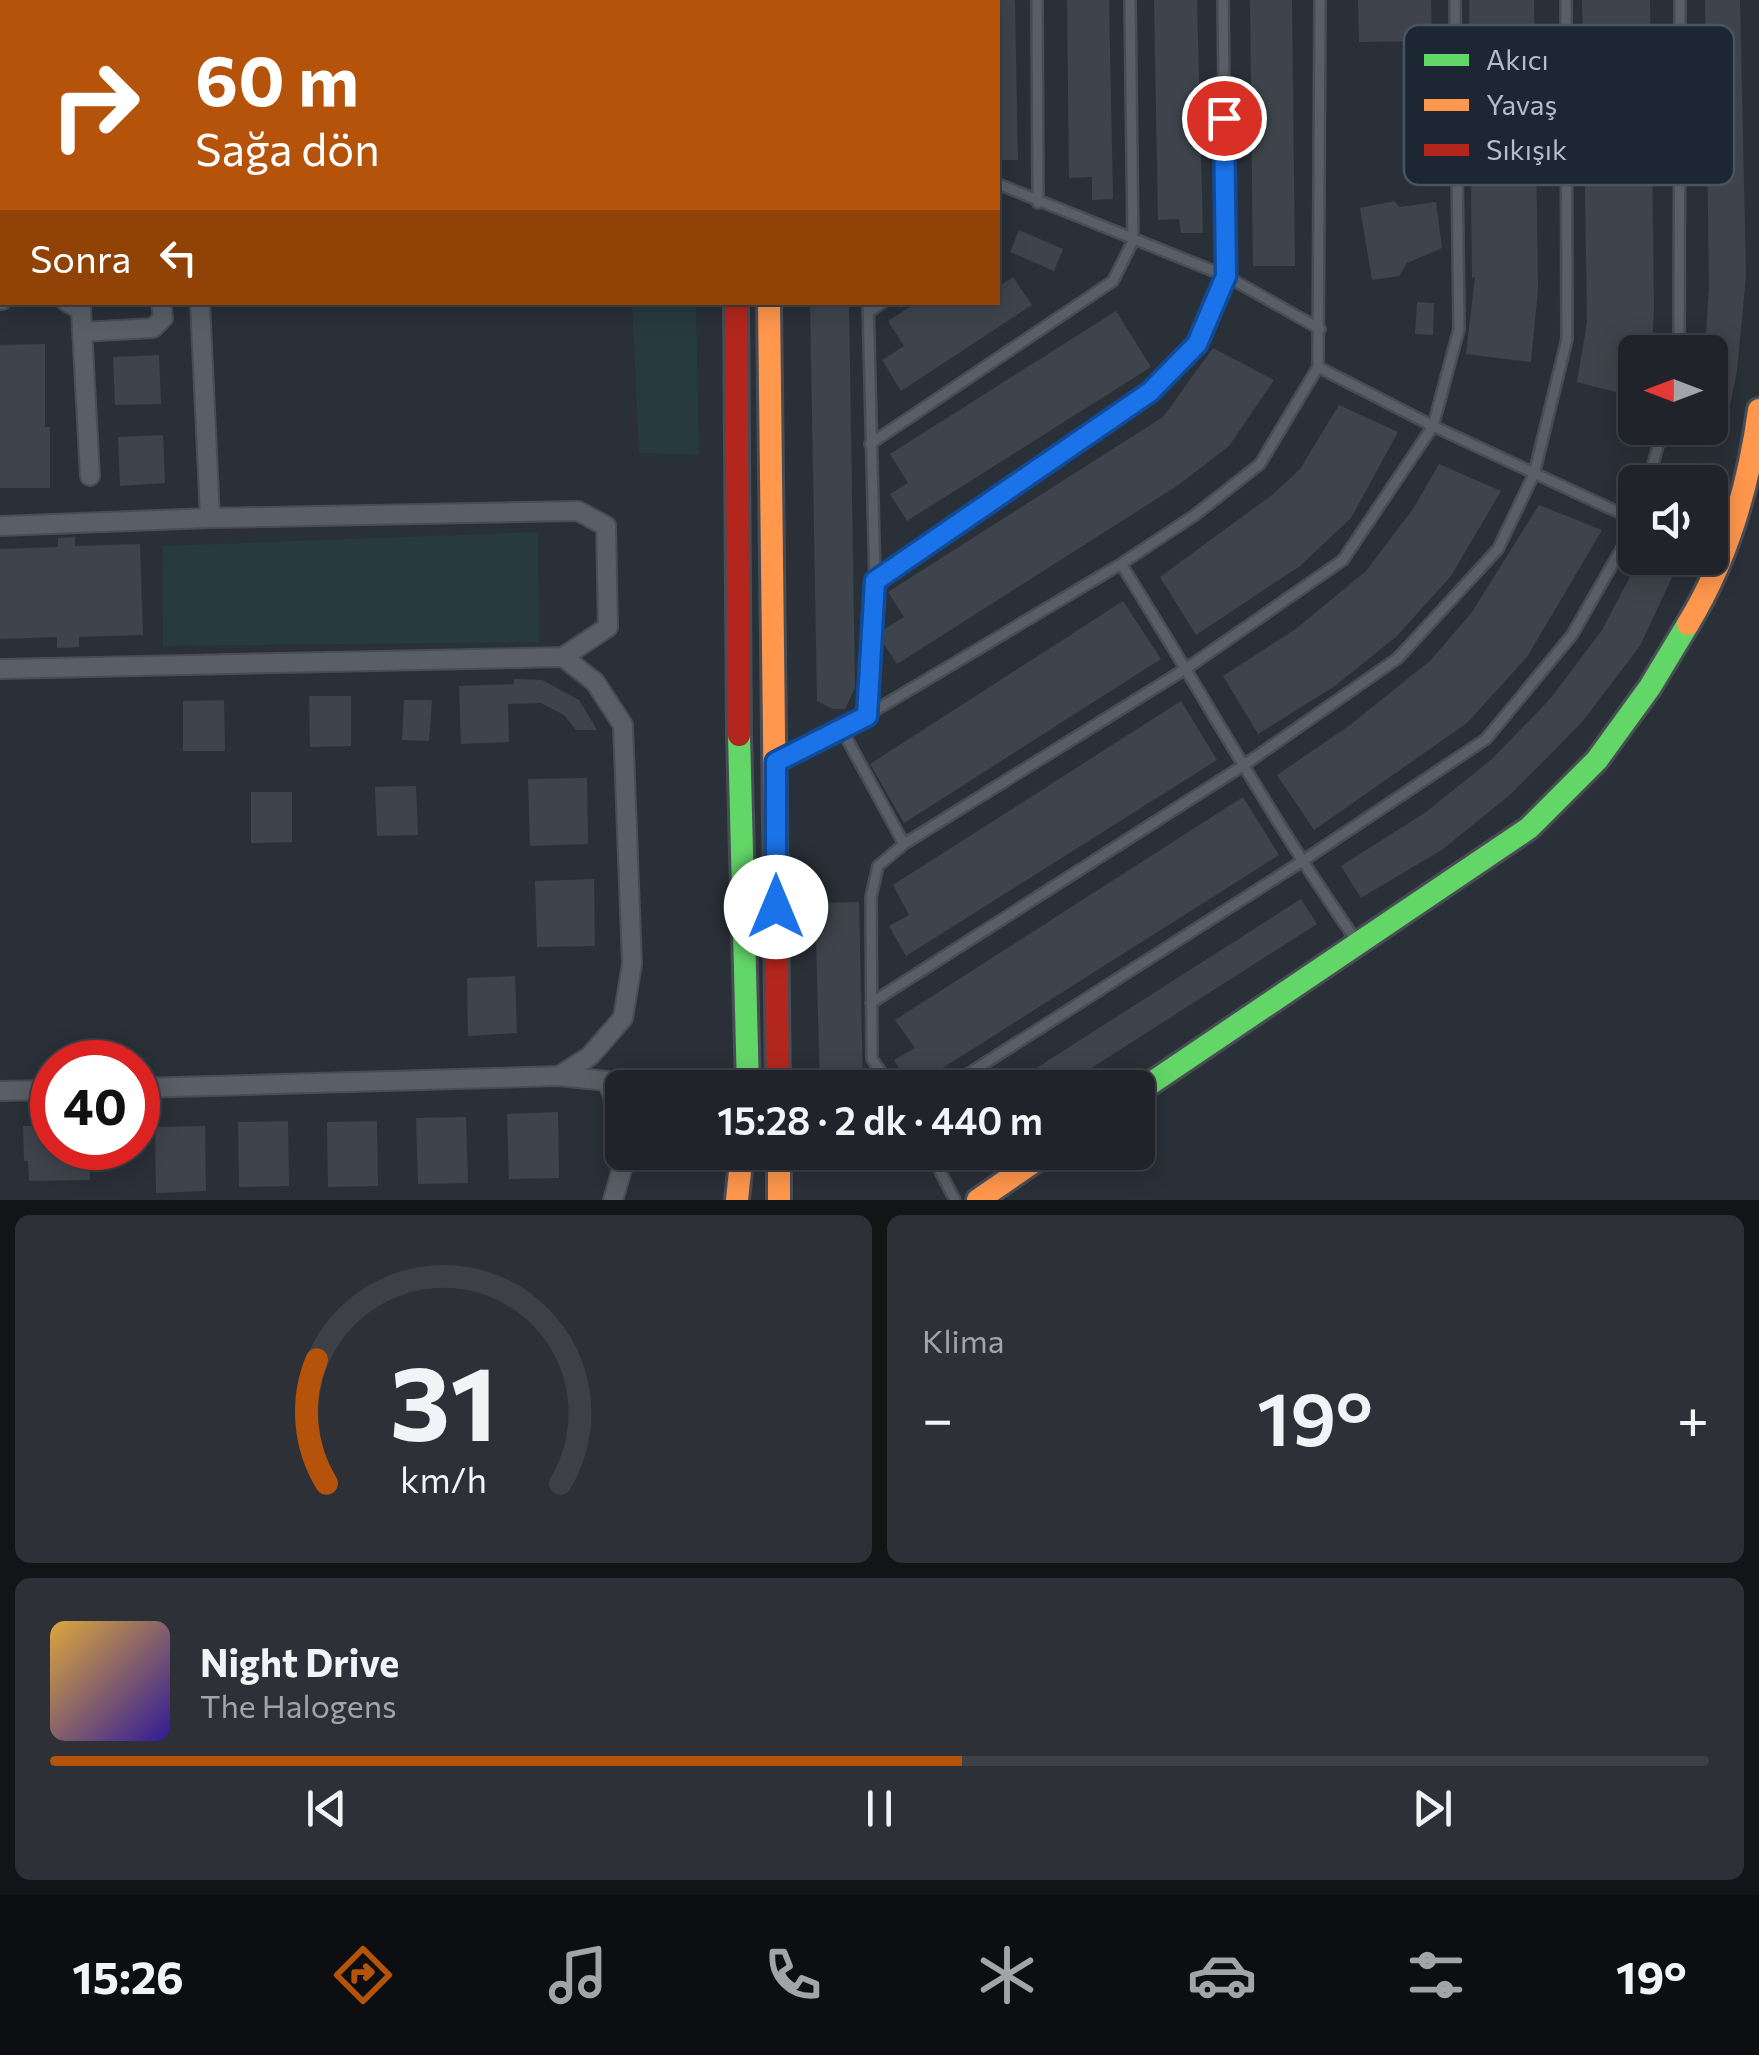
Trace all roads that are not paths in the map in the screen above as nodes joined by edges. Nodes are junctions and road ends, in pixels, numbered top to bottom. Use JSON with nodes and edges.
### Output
{"nodes":[{"id":1,"x":1036,"y":0,"type":"edge"},
{"id":2,"x":1130,"y":0,"type":"edge"},
{"id":3,"x":1223,"y":0,"type":"edge"},
{"id":4,"x":1320,"y":0,"type":"edge"},
{"id":5,"x":1454,"y":0,"type":"edge"},
{"id":6,"x":1680,"y":0,"type":"edge"},
{"id":7,"x":1454,"y":25,"type":"edge"},
{"id":8,"x":1680,"y":25,"type":"edge"},
{"id":9,"x":1000,"y":185,"type":"edge"},
{"id":10,"x":1456,"y":185,"type":"edge"},
{"id":11,"x":1566,"y":185,"type":"edge"},
{"id":12,"x":1679,"y":185,"type":"edge"},
{"id":13,"x":1038,"y":203,"type":"junction"},
{"id":14,"x":1133,"y":241,"type":"junction"},
{"id":15,"x":1226,"y":276,"type":"junction"},
{"id":16,"x":72,"y":305,"type":"edge"},
{"id":17,"x":163,"y":305,"type":"edge"},
{"id":18,"x":200,"y":305,"type":"edge"},
{"id":19,"x":736,"y":305,"type":"edge"},
{"id":20,"x":769,"y":305,"type":"edge"},
{"id":21,"x":868,"y":308,"type":"edge"},
{"id":22,"x":1320,"y":329,"type":"junction"},
{"id":23,"x":82,"y":332,"type":"junction"},
{"id":24,"x":1678,"y":335,"type":"edge"},
{"id":25,"x":1318,"y":367,"type":"junction"},
{"id":26,"x":1759,"y":410,"type":"edge"},
{"id":27,"x":1433,"y":426,"type":"junction"},
{"id":28,"x":870,"y":444,"type":"junction"},
{"id":29,"x":1534,"y":474,"type":"junction"},
{"id":30,"x":90,"y":476,"type":"dead end"},
{"id":31,"x":1618,"y":514,"type":"edge"},
{"id":32,"x":210,"y":518,"type":"junction"},
{"id":33,"x":1728,"y":521,"type":"edge"},
{"id":34,"x":0,"y":526,"type":"edge"},
{"id":35,"x":1618,"y":552,"type":"edge"},
{"id":36,"x":1121,"y":564,"type":"junction"},
{"id":37,"x":1711,"y":575,"type":"edge"},
{"id":38,"x":875,"y":581,"type":"junction"},
{"id":39,"x":563,"y":656,"type":"junction"},
{"id":40,"x":1187,"y":668,"type":"junction"},
{"id":41,"x":0,"y":669,"type":"edge"},
{"id":42,"x":867,"y":716,"type":"junction"},
{"id":43,"x":842,"y":730,"type":"junction"},
{"id":44,"x":776,"y":762,"type":"junction"},
{"id":45,"x":1244,"y":765,"type":"junction"},
{"id":46,"x":904,"y":844,"type":"junction"},
{"id":47,"x":1301,"y":862,"type":"junction"},
{"id":48,"x":1358,"y":944,"type":"junction"},
{"id":49,"x":871,"y":1002,"type":"junction"},
{"id":50,"x":747,"y":1070,"type":"edge"},
{"id":51,"x":778,"y":1070,"type":"edge"},
{"id":52,"x":880,"y":1070,"type":"edge"},
{"id":53,"x":974,"y":1070,"type":"edge"},
{"id":54,"x":559,"y":1076,"type":"junction"},
{"id":55,"x":605,"y":1081,"type":"edge"},
{"id":56,"x":1155,"y":1081,"type":"edge"},
{"id":57,"x":160,"y":1087,"type":"edge"},
{"id":58,"x":30,"y":1091,"type":"edge"},
{"id":59,"x":0,"y":1092,"type":"edge"},
{"id":60,"x":622,"y":1170,"type":"edge"},
{"id":61,"x":743,"y":1170,"type":"edge"},
{"id":62,"x":748,"y":1170,"type":"edge"},
{"id":63,"x":779,"y":1170,"type":"edge"},
{"id":64,"x":939,"y":1170,"type":"edge"},
{"id":65,"x":1022,"y":1170,"type":"edge"},
{"id":66,"x":613,"y":1200,"type":"edge"},
{"id":67,"x":737,"y":1200,"type":"edge"},
{"id":68,"x":751,"y":1200,"type":"edge"},
{"id":69,"x":779,"y":1200,"type":"edge"},
{"id":70,"x":955,"y":1200,"type":"edge"},
{"id":71,"x":978,"y":1200,"type":"edge"}],
"edges":[{"from":1,"to":13,"type":"lane"},
{"from":2,"to":14,"type":"lane"},
{"from":3,"to":15,"type":"lane"},
{"from":4,"to":22,"type":"lane"},
{"from":5,"to":7,"type":"lane"},
{"from":6,"to":8,"type":"lane"},
{"from":9,"to":13,"type":"lane"},
{"from":10,"to":27,"type":"lane"},
{"from":11,"to":29,"type":"lane"},
{"from":12,"to":24,"type":"lane"},
{"from":13,"to":14,"type":"lane"},
{"from":14,"to":15,"type":"lane"},
{"from":14,"to":28,"type":"lane"},
{"from":15,"to":22,"type":"lane"},
{"from":15,"to":38,"type":"lane"},
{"from":16,"to":23,"type":"street"},
{"from":17,"to":23,"type":"street"},
{"from":18,"to":32,"type":"street"},
{"from":19,"to":50,"type":"street"},
{"from":20,"to":44,"type":"street"},
{"from":21,"to":28,"type":"lane"},
{"from":22,"to":25,"type":"lane"},
{"from":23,"to":30,"type":"street"},
{"from":25,"to":27,"type":"lane"},
{"from":25,"to":36,"type":"lane"},
{"from":26,"to":33,"type":"street"},
{"from":27,"to":29,"type":"lane"},
{"from":27,"to":40,"type":"lane"},
{"from":28,"to":38,"type":"lane"},
{"from":29,"to":31,"type":"lane"},
{"from":29,"to":45,"type":"lane"},
{"from":32,"to":34,"type":"street"},
{"from":32,"to":39,"type":"street"},
{"from":35,"to":47,"type":"lane"},
{"from":36,"to":40,"type":"lane"},
{"from":36,"to":42,"type":"lane"},
{"from":37,"to":48,"type":"street"},
{"from":38,"to":42,"type":"lane"},
{"from":39,"to":41,"type":"street"},
{"from":39,"to":54,"type":"street"},
{"from":40,"to":45,"type":"lane"},
{"from":40,"to":46,"type":"lane"},
{"from":42,"to":43,"type":"lane"},
{"from":43,"to":44,"type":"lane"},
{"from":43,"to":46,"type":"lane"},
{"from":44,"to":51,"type":"street"},
{"from":45,"to":47,"type":"lane"},
{"from":45,"to":49,"type":"lane"},
{"from":46,"to":49,"type":"lane"},
{"from":47,"to":48,"type":"lane"},
{"from":47,"to":53,"type":"lane"},
{"from":48,"to":56,"type":"street"},
{"from":49,"to":52,"type":"lane"},
{"from":54,"to":55,"type":"street"},
{"from":54,"to":57,"type":"street"},
{"from":58,"to":59,"type":"street"},
{"from":60,"to":66,"type":"street"},
{"from":61,"to":67,"type":"street"},
{"from":62,"to":68,"type":"street"},
{"from":63,"to":69,"type":"street"},
{"from":64,"to":70,"type":"lane"},
{"from":65,"to":71,"type":"street"}]}
